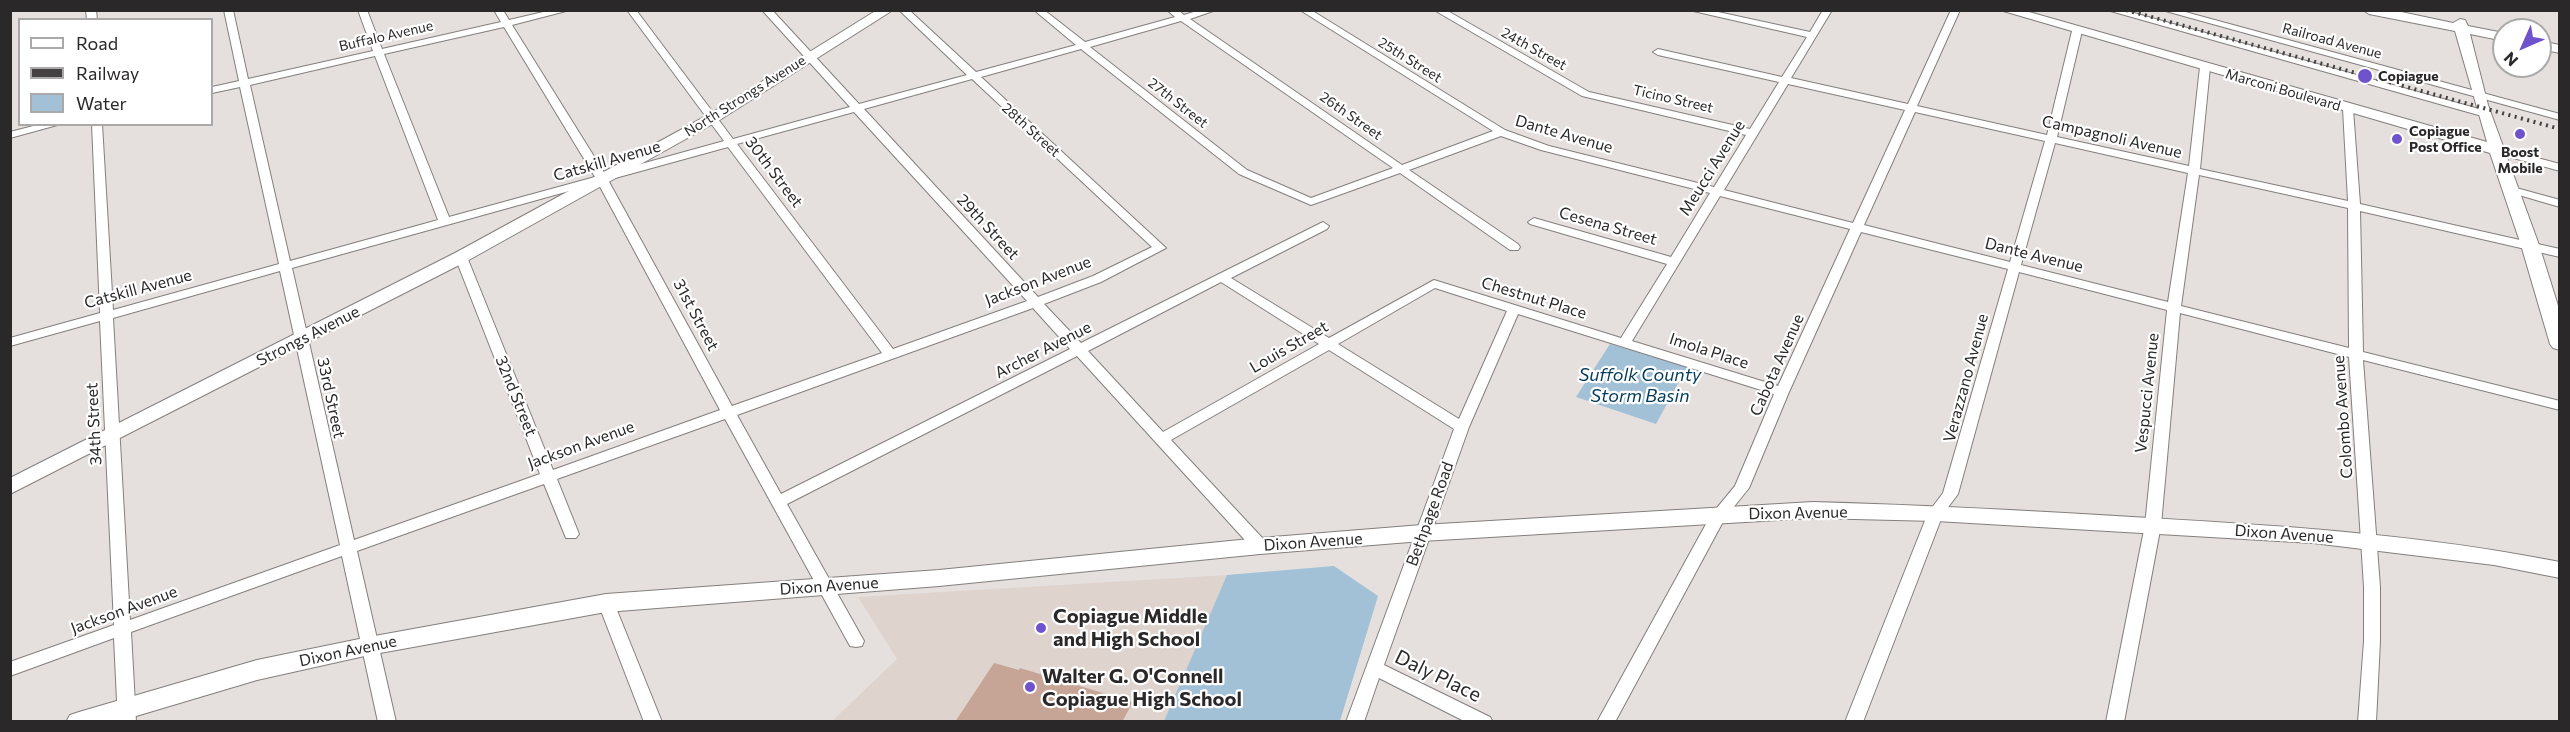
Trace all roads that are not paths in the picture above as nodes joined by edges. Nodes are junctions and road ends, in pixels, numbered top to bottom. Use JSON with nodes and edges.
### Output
{"nodes":[{"id":1,"x":228,"y":10,"type":"edge"},
{"id":2,"x":362,"y":10,"type":"edge"},
{"id":3,"x":498,"y":10,"type":"edge"},
{"id":4,"x":566,"y":10,"type":"edge"},
{"id":5,"x":631,"y":10,"type":"edge"},
{"id":6,"x":766,"y":10,"type":"edge"},
{"id":7,"x":887,"y":10,"type":"edge"},
{"id":8,"x":903,"y":10,"type":"edge"},
{"id":9,"x":1038,"y":10,"type":"edge"},
{"id":10,"x":1171,"y":10,"type":"edge"},
{"id":11,"x":1212,"y":10,"type":"edge"},
{"id":12,"x":1304,"y":10,"type":"edge"},
{"id":13,"x":1438,"y":10,"type":"edge"},
{"id":14,"x":1693,"y":10,"type":"edge"},
{"id":15,"x":1828,"y":10,"type":"edge"},
{"id":16,"x":1956,"y":10,"type":"edge"},
{"id":17,"x":2006,"y":10,"type":"edge"},
{"id":18,"x":2111,"y":10,"type":"edge"},
{"id":19,"x":2166,"y":10,"type":"edge"},
{"id":20,"x":2369,"y":10,"type":"edge"},
{"id":21,"x":1183,"y":19,"type":"junction"},
{"id":22,"x":2459,"y":20,"type":"edge"},
{"id":23,"x":505,"y":24,"type":"junction"},
{"id":24,"x":2077,"y":31,"type":"junction"},
{"id":25,"x":2492,"y":32,"type":"edge"},
{"id":26,"x":1813,"y":35,"type":"junction"},
{"id":27,"x":1081,"y":46,"type":"junction"},
{"id":28,"x":1658,"y":52,"type":"dead end"},
{"id":29,"x":379,"y":53,"type":"junction"},
{"id":30,"x":809,"y":57,"type":"junction"},
{"id":31,"x":2205,"y":67,"type":"junction"},
{"id":32,"x":973,"y":76,"type":"junction"},
{"id":33,"x":1785,"y":81,"type":"junction"},
{"id":34,"x":244,"y":82,"type":"junction"},
{"id":35,"x":213,"y":90,"type":"edge"},
{"id":36,"x":1586,"y":94,"type":"joint"},
{"id":37,"x":2483,"y":105,"type":"junction"},
{"id":38,"x":856,"y":109,"type":"junction"},
{"id":39,"x":2348,"y":109,"type":"junction"},
{"id":40,"x":1912,"y":110,"type":"junction"},
{"id":41,"x":2559,"y":117,"type":"edge"},
{"id":42,"x":713,"y":118,"type":"junction"},
{"id":43,"x":48,"y":126,"type":"edge"},
{"id":44,"x":97,"y":126,"type":"edge"},
{"id":45,"x":1501,"y":132,"type":"junction"},
{"id":46,"x":1753,"y":133,"type":"junction"},
{"id":47,"x":10,"y":135,"type":"edge"},
{"id":48,"x":2050,"y":140,"type":"junction"},
{"id":49,"x":732,"y":143,"type":"junction"},
{"id":50,"x":2496,"y":150,"type":"junction"},
{"id":51,"x":2559,"y":168,"type":"edge"},
{"id":52,"x":1400,"y":169,"type":"junction"},
{"id":53,"x":2194,"y":171,"type":"junction"},
{"id":54,"x":602,"y":179,"type":"junction"},
{"id":55,"x":2509,"y":189,"type":"junction"},
{"id":56,"x":1716,"y":192,"type":"junction"},
{"id":57,"x":2559,"y":204,"type":"edge"},
{"id":58,"x":2354,"y":206,"type":"junction"},
{"id":59,"x":445,"y":222,"type":"junction"},
{"id":60,"x":1534,"y":222,"type":"dead end"},
{"id":61,"x":1323,"y":226,"type":"dead end"},
{"id":62,"x":1857,"y":227,"type":"junction"},
{"id":63,"x":2530,"y":244,"type":"junction"},
{"id":64,"x":1514,"y":247,"type":"dead end"},
{"id":65,"x":1160,"y":248,"type":"joint"},
{"id":66,"x":2559,"y":253,"type":"edge"},
{"id":67,"x":461,"y":257,"type":"junction"},
{"id":68,"x":1674,"y":262,"type":"junction"},
{"id":69,"x":285,"y":266,"type":"junction"},
{"id":70,"x":2014,"y":267,"type":"junction"},
{"id":71,"x":1222,"y":278,"type":"junction"},
{"id":72,"x":1434,"y":284,"type":"joint"},
{"id":73,"x":1035,"y":303,"type":"junction"},
{"id":74,"x":2174,"y":308,"type":"junction"},
{"id":75,"x":1514,"y":309,"type":"junction"},
{"id":76,"x":106,"y":315,"type":"junction"},
{"id":77,"x":2556,"y":322,"type":"edge"},
{"id":78,"x":301,"y":340,"type":"junction"},
{"id":79,"x":10,"y":342,"type":"edge"},
{"id":80,"x":1625,"y":342,"type":"junction"},
{"id":81,"x":1328,"y":344,"type":"junction"},
{"id":82,"x":2559,"y":344,"type":"edge"},
{"id":83,"x":1080,"y":350,"type":"junction"},
{"id":84,"x":2356,"y":354,"type":"junction"},
{"id":85,"x":890,"y":355,"type":"junction"},
{"id":86,"x":1782,"y":392,"type":"junction"},
{"id":87,"x":2559,"y":406,"type":"edge"},
{"id":88,"x":728,"y":412,"type":"junction"},
{"id":89,"x":1462,"y":427,"type":"junction"},
{"id":90,"x":113,"y":436,"type":"junction"},
{"id":91,"x":1162,"y":439,"type":"junction"},
{"id":92,"x":548,"y":476,"type":"junction"},
{"id":93,"x":10,"y":487,"type":"edge"},
{"id":94,"x":778,"y":502,"type":"junction"},
{"id":95,"x":1936,"y":513,"type":"junction"},
{"id":96,"x":1719,"y":515,"type":"junction"},
{"id":97,"x":2152,"y":525,"type":"junction"},
{"id":98,"x":1422,"y":533,"type":"junction"},
{"id":99,"x":571,"y":534,"type":"dead end"},
{"id":100,"x":2369,"y":541,"type":"junction"},
{"id":101,"x":1260,"y":546,"type":"junction"},
{"id":102,"x":347,"y":548,"type":"junction"},
{"id":103,"x":2559,"y":570,"type":"edge"},
{"id":104,"x":825,"y":585,"type":"junction"},
{"id":105,"x":606,"y":603,"type":"junction"},
{"id":106,"x":122,"y":630,"type":"junction"},
{"id":107,"x":856,"y":641,"type":"dead end"},
{"id":108,"x":369,"y":646,"type":"junction"},
{"id":109,"x":1374,"y":668,"type":"junction"},
{"id":110,"x":10,"y":669,"type":"edge"},
{"id":111,"x":127,"y":715,"type":"edge"},
{"id":112,"x":79,"y":722,"type":"edge"},
{"id":113,"x":387,"y":722,"type":"edge"},
{"id":114,"x":653,"y":722,"type":"edge"},
{"id":115,"x":1355,"y":722,"type":"edge"},
{"id":116,"x":1484,"y":722,"type":"edge"},
{"id":117,"x":1606,"y":722,"type":"edge"},
{"id":118,"x":1854,"y":722,"type":"edge"},
{"id":119,"x":2115,"y":722,"type":"edge"},
{"id":120,"x":2367,"y":722,"type":"edge"}],
"edges":[{"from":1,"to":34,"type":"street","name":"33rd Street"},
{"from":2,"to":29,"type":"street"},
{"from":3,"to":23,"type":"street","name":"31st Street"},
{"from":4,"to":23,"type":"street","name":"Buffalo Avenue"},
{"from":5,"to":42,"type":"street","name":"30th Street"},
{"from":6,"to":30,"type":"street","name":"29th Street"},
{"from":7,"to":30,"type":"main road","name":"North Strongs Avenue"},
{"from":8,"to":32,"type":"street","name":"28th Street"},
{"from":9,"to":27,"type":"street","name":"27th Street"},
{"from":10,"to":21,"type":"street","name":"26th Street"},
{"from":11,"to":21,"type":"street","name":"Catskill Avenue"},
{"from":12,"to":45,"type":"street","name":"25th Street"},
{"from":13,"to":36,"type":"street","name":"24th Street"},
{"from":14,"to":26,"type":"street"},
{"from":15,"to":26,"type":"street","name":"Meucci Avenue"},
{"from":16,"to":40,"type":"street","name":"Cabota Avenue"},
{"from":17,"to":24,"type":"main road","name":"Marconi Boulevard"},
{"from":18,"to":37,"type":"street"},
{"from":19,"to":37,"type":"street","name":"Railroad Avenue"},
{"from":20,"to":22,"type":"main road"},
{"from":21,"to":27,"type":"street","name":"Catskill Avenue"},
{"from":21,"to":52,"type":"street","name":"26th Street"},
{"from":22,"to":25,"type":"main road"},
{"from":22,"to":37,"type":"main road"},
{"from":23,"to":29,"type":"street","name":"Buffalo Avenue"},
{"from":23,"to":54,"type":"street","name":"31st Street"},
{"from":24,"to":31,"type":"main road","name":"Marconi Boulevard"},
{"from":24,"to":48,"type":"street","name":"Verazzano Avenue"},
{"from":26,"to":33,"type":"street","name":"Meucci Avenue"},
{"from":27,"to":32,"type":"street","name":"Catskill Avenue"},
{"from":27,"to":52,"type":"street","name":"27th Street"},
{"from":28,"to":33,"type":"street","name":"Campagnoli Avenue"},
{"from":29,"to":34,"type":"street","name":"Buffalo Avenue"},
{"from":29,"to":59,"type":"street"},
{"from":30,"to":38,"type":"street","name":"29th Street"},
{"from":30,"to":42,"type":"main road","name":"North Strongs Avenue"},
{"from":31,"to":39,"type":"main road","name":"Marconi Boulevard"},
{"from":31,"to":53,"type":"street","name":"Vespucci Avenue"},
{"from":32,"to":38,"type":"street","name":"Catskill Avenue"},
{"from":32,"to":65,"type":"street","name":"28th Street"},
{"from":33,"to":40,"type":"street","name":"Campagnoli Avenue"},
{"from":33,"to":46,"type":"street","name":"Meucci Avenue"},
{"from":34,"to":35,"type":"street","name":"Buffalo Avenue"},
{"from":34,"to":69,"type":"street","name":"33rd Street"},
{"from":36,"to":46,"type":"street","name":"Ticino Street"},
{"from":37,"to":41,"type":"street","name":"Railroad Avenue"},
{"from":37,"to":50,"type":"main road"},
{"from":38,"to":49,"type":"street","name":"Catskill Avenue"},
{"from":38,"to":73,"type":"street","name":"29th Street"},
{"from":39,"to":50,"type":"main road","name":"Marconi Boulevard"},
{"from":39,"to":58,"type":"street","name":"Colombo Avenue"},
{"from":40,"to":48,"type":"street","name":"Campagnoli Avenue"},
{"from":40,"to":62,"type":"street","name":"Cabota Avenue"},
{"from":42,"to":49,"type":"street","name":"30th Street"},
{"from":42,"to":54,"type":"main road","name":"North Strongs Avenue"},
{"from":43,"to":47,"type":"street"},
{"from":44,"to":76,"type":"street","name":"34th Street"},
{"from":45,"to":52,"type":"street"},
{"from":45,"to":56,"type":"street","name":"Dante Avenue"},
{"from":46,"to":56,"type":"street","name":"Meucci Avenue"},
{"from":48,"to":53,"type":"street","name":"Campagnoli Avenue"},
{"from":48,"to":70,"type":"street","name":"Verazzano Avenue"},
{"from":49,"to":54,"type":"street","name":"Catskill Avenue"},
{"from":49,"to":85,"type":"street","name":"30th Street"},
{"from":50,"to":51,"type":"street","name":"Marconi Boulevard"},
{"from":50,"to":55,"type":"main road"},
{"from":52,"to":64,"type":"street","name":"26th Street"},
{"from":53,"to":58,"type":"street","name":"Campagnoli Avenue"},
{"from":53,"to":74,"type":"street","name":"Vespucci Avenue"},
{"from":54,"to":59,"type":"street","name":"Catskill Avenue"},
{"from":54,"to":67,"type":"main road","name":"Strongs Avenue"},
{"from":54,"to":88,"type":"street","name":"31st Street"},
{"from":55,"to":57,"type":"street"},
{"from":55,"to":63,"type":"main road"},
{"from":56,"to":62,"type":"street","name":"Dante Avenue"},
{"from":56,"to":68,"type":"street","name":"Meucci Avenue"},
{"from":58,"to":63,"type":"street","name":"Campagnoli Avenue"},
{"from":58,"to":84,"type":"street","name":"Colombo Avenue"},
{"from":59,"to":69,"type":"street","name":"Catskill Avenue"},
{"from":60,"to":68,"type":"street","name":"Cesena Street"},
{"from":61,"to":71,"type":"street","name":"Archer Avenue"},
{"from":62,"to":70,"type":"street","name":"Dante Avenue"},
{"from":62,"to":86,"type":"street","name":"Cabota Avenue"},
{"from":63,"to":66,"type":"street","name":"Campagnoli Avenue"},
{"from":63,"to":77,"type":"main road"},
{"from":65,"to":73,"type":"street","name":"Jackson Avenue"},
{"from":67,"to":78,"type":"main road","name":"Strongs Avenue"},
{"from":67,"to":92,"type":"street","name":"32nd Street"},
{"from":68,"to":80,"type":"street","name":"Meucci Avenue"},
{"from":69,"to":76,"type":"street","name":"Catskill Avenue"},
{"from":69,"to":78,"type":"street","name":"33rd Street"},
{"from":70,"to":74,"type":"street","name":"Dante Avenue"},
{"from":70,"to":95,"type":"street","name":"Verazzano Avenue"},
{"from":71,"to":81,"type":"street"},
{"from":71,"to":83,"type":"street","name":"Archer Avenue"},
{"from":72,"to":75,"type":"street","name":"Chestnut Place"},
{"from":72,"to":81,"type":"street","name":"Louis Street"},
{"from":73,"to":83,"type":"street","name":"29th Street"},
{"from":73,"to":85,"type":"street","name":"Jackson Avenue"},
{"from":74,"to":84,"type":"street","name":"Dante Avenue"},
{"from":74,"to":97,"type":"street","name":"Vespucci Avenue"},
{"from":75,"to":80,"type":"street","name":"Chestnut Place"},
{"from":75,"to":89,"type":"street","name":"Bethpage Road"},
{"from":76,"to":79,"type":"street","name":"Catskill Avenue"},
{"from":76,"to":90,"type":"street","name":"34th Street"},
{"from":77,"to":82,"type":"main road"},
{"from":78,"to":90,"type":"main road","name":"Strongs Avenue"},
{"from":78,"to":102,"type":"street","name":"33rd Street"},
{"from":80,"to":86,"type":"street","name":"Imola Place"},
{"from":81,"to":89,"type":"street"},
{"from":81,"to":91,"type":"street","name":"Louis Street"},
{"from":83,"to":91,"type":"street","name":"29th Street"},
{"from":83,"to":94,"type":"street","name":"Archer Avenue"},
{"from":84,"to":87,"type":"street","name":"Dante Avenue"},
{"from":84,"to":100,"type":"street","name":"Colombo Avenue"},
{"from":85,"to":88,"type":"street","name":"Jackson Avenue"},
{"from":86,"to":96,"type":"street","name":"Cabota Avenue"},
{"from":88,"to":92,"type":"street","name":"Jackson Avenue"},
{"from":88,"to":94,"type":"street","name":"31st Street"},
{"from":89,"to":98,"type":"street","name":"Bethpage Road"},
{"from":90,"to":93,"type":"main road","name":"Strongs Avenue"},
{"from":90,"to":106,"type":"street","name":"34th Street"},
{"from":91,"to":101,"type":"street","name":"29th Street"},
{"from":92,"to":99,"type":"street","name":"32nd Street"},
{"from":92,"to":102,"type":"street","name":"Jackson Avenue"},
{"from":94,"to":104,"type":"street","name":"31st Street"},
{"from":95,"to":96,"type":"main road","name":"Dixon Avenue"},
{"from":95,"to":97,"type":"main road","name":"Dixon Avenue"},
{"from":95,"to":118,"type":"street","name":"Verazzano Avenue"},
{"from":96,"to":98,"type":"main road","name":"Dixon Avenue"},
{"from":96,"to":117,"type":"street","name":"Cabota Avenue"},
{"from":97,"to":100,"type":"main road","name":"Dixon Avenue"},
{"from":97,"to":119,"type":"street","name":"Vespucci Avenue"},
{"from":98,"to":101,"type":"main road","name":"Dixon Avenue"},
{"from":98,"to":109,"type":"street","name":"Bethpage Road"},
{"from":100,"to":103,"type":"main road","name":"Dixon Avenue"},
{"from":100,"to":120,"type":"street","name":"Colombo Avenue"},
{"from":101,"to":104,"type":"main road","name":"Dixon Avenue"},
{"from":102,"to":106,"type":"street","name":"Jackson Avenue"},
{"from":102,"to":108,"type":"street","name":"33rd Street"},
{"from":104,"to":105,"type":"main road","name":"Dixon Avenue"},
{"from":104,"to":107,"type":"street","name":"31st Street"},
{"from":105,"to":108,"type":"main road","name":"Dixon Avenue"},
{"from":105,"to":114,"type":"street"},
{"from":106,"to":110,"type":"street","name":"Jackson Avenue"},
{"from":106,"to":111,"type":"street","name":"34th Street"},
{"from":108,"to":111,"type":"main road","name":"Dixon Avenue"},
{"from":108,"to":113,"type":"street","name":"33rd Street"},
{"from":109,"to":115,"type":"street","name":"Bethpage Road"},
{"from":109,"to":116,"type":"street","name":"Daly Place"},
{"from":111,"to":112,"type":"main road","name":"Dixon Avenue"}]}
